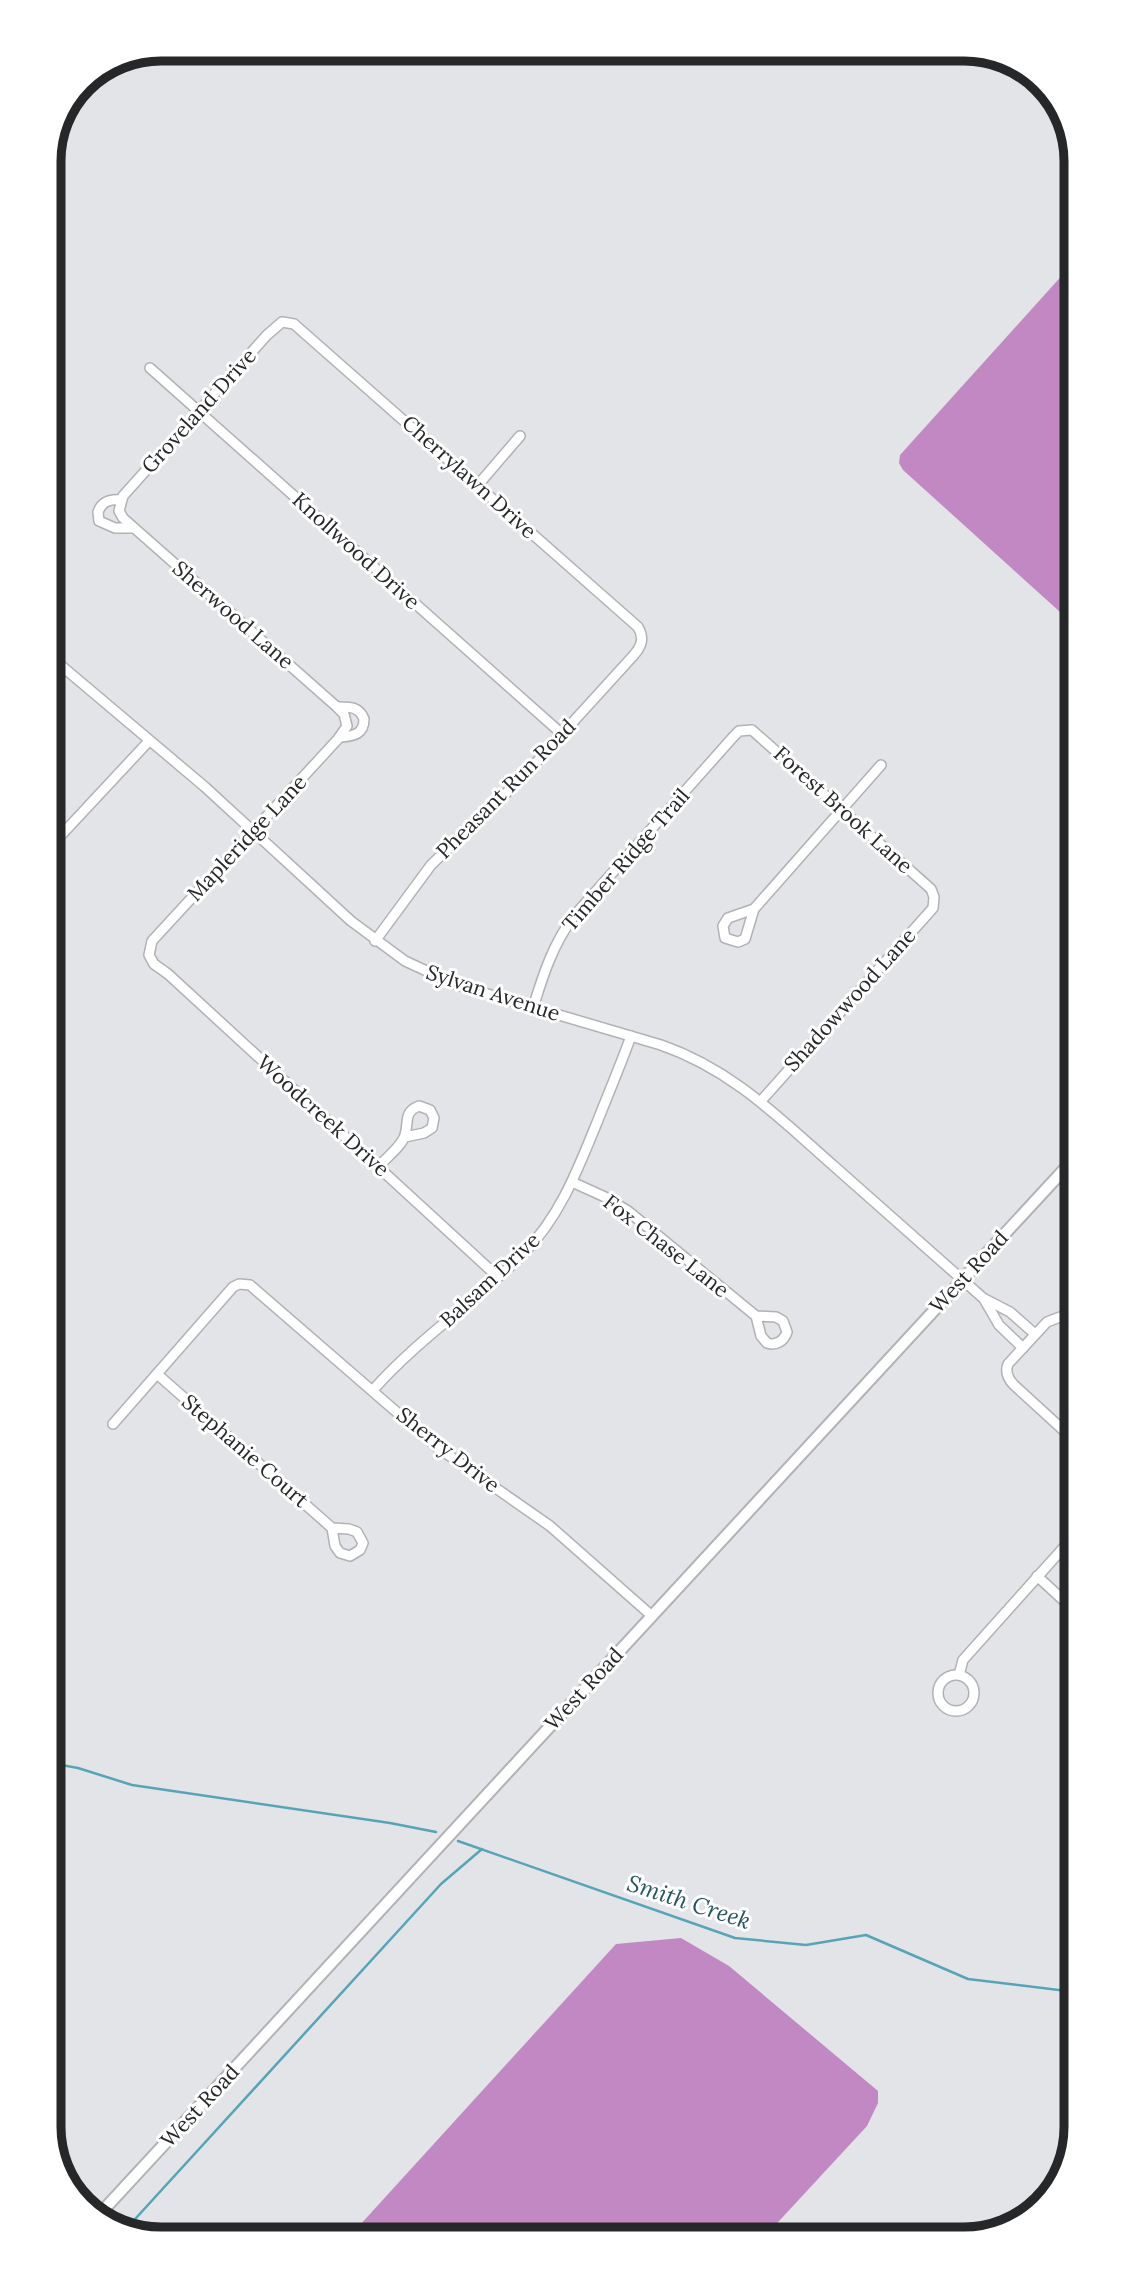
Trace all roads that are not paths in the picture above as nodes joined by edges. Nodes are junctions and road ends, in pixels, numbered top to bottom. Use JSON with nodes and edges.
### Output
{"nodes":[{"id":1,"x":286,"y":321,"type":"joint"},
{"id":2,"x":150,"y":369,"type":"dead end"},
{"id":3,"x":199,"y":412,"type":"junction"},
{"id":4,"x":520,"y":436,"type":"dead end"},
{"id":5,"x":477,"y":486,"type":"junction"},
{"id":6,"x":120,"y":504,"type":"junction"},
{"id":7,"x":134,"y":528,"type":"junction"},
{"id":8,"x":642,"y":641,"type":"joint"},
{"id":9,"x":61,"y":666,"type":"edge"},
{"id":10,"x":337,"y":708,"type":"junction"},
{"id":11,"x":347,"y":722,"type":"joint"},
{"id":12,"x":746,"y":730,"type":"joint"},
{"id":13,"x":562,"y":734,"type":"junction"},
{"id":14,"x":341,"y":737,"type":"junction"},
{"id":15,"x":149,"y":741,"type":"junction"},
{"id":16,"x":881,"y":765,"type":"dead end"},
{"id":17,"x":842,"y":810,"type":"junction"},
{"id":18,"x":253,"y":833,"type":"junction"},
{"id":19,"x":61,"y":835,"type":"edge"},
{"id":20,"x":934,"y":897,"type":"joint"},
{"id":21,"x":754,"y":909,"type":"dead end"},
{"id":22,"x":375,"y":941,"type":"junction"},
{"id":23,"x":149,"y":955,"type":"joint"},
{"id":24,"x":533,"y":1008,"type":"junction"},
{"id":25,"x":631,"y":1036,"type":"junction"},
{"id":26,"x":761,"y":1101,"type":"junction"},
{"id":27,"x":405,"y":1137,"type":"dead end"},
{"id":28,"x":379,"y":1166,"type":"junction"},
{"id":29,"x":1064,"y":1170,"type":"edge"},
{"id":30,"x":572,"y":1182,"type":"junction"},
{"id":31,"x":498,"y":1277,"type":"junction"},
{"id":32,"x":963,"y":1280,"type":"junction"},
{"id":33,"x":983,"y":1298,"type":"junction"},
{"id":34,"x":756,"y":1316,"type":"dead end"},
{"id":35,"x":1064,"y":1318,"type":"edge"},
{"id":36,"x":1035,"y":1335,"type":"junction"},
{"id":37,"x":1023,"y":1348,"type":"junction"},
{"id":38,"x":157,"y":1374,"type":"junction"},
{"id":39,"x":373,"y":1390,"type":"junction"},
{"id":40,"x":113,"y":1424,"type":"dead end"},
{"id":41,"x":1064,"y":1431,"type":"edge"},
{"id":42,"x":332,"y":1528,"type":"dead end"},
{"id":43,"x":1064,"y":1546,"type":"edge"},
{"id":44,"x":1037,"y":1576,"type":"junction"},
{"id":45,"x":1064,"y":1601,"type":"edge"},
{"id":46,"x":652,"y":1616,"type":"junction"},
{"id":47,"x":959,"y":1675,"type":"junction"},
{"id":48,"x":105,"y":2209,"type":"edge"}],
"edges":[{"from":1,"to":3,"type":"street","name":"Groveland Drive"},
{"from":1,"to":5,"type":"street","name":"Cherrylawn Drive"},
{"from":2,"to":3,"type":"street","name":"Knollwood Drive"},
{"from":3,"to":6,"type":"street","name":"Groveland Drive"},
{"from":3,"to":13,"type":"street","name":"Knollwood Drive"},
{"from":4,"to":5,"type":"street"},
{"from":5,"to":8,"type":"street","name":"Cherrylawn Drive"},
{"from":6,"to":7,"type":"street","name":"Sherwood Lane"},
{"from":6,"to":7,"type":"street","name":"Groveland Drive"},
{"from":7,"to":10,"type":"street","name":"Sherwood Lane"},
{"from":8,"to":13,"type":"street","name":"Pheasant Run Road"},
{"from":9,"to":15,"type":"street","name":"Sylvan Avenue"},
{"from":10,"to":11,"type":"street","name":"Sherwood Lane"},
{"from":10,"to":14,"type":"street"},
{"from":11,"to":14,"type":"street","name":"Mapleridge Lane"},
{"from":12,"to":17,"type":"street","name":"Forest Brook Lane"},
{"from":12,"to":24,"type":"street","name":"Timber Ridge Trail"},
{"from":13,"to":22,"type":"street","name":"Pheasant Run Road"},
{"from":14,"to":18,"type":"street","name":"Mapleridge Lane"},
{"from":15,"to":18,"type":"street","name":"Sylvan Avenue"},
{"from":15,"to":19,"type":"street"},
{"from":16,"to":17,"type":"street"},
{"from":17,"to":20,"type":"street","name":"Forest Brook Lane"},
{"from":17,"to":21,"type":"street"},
{"from":18,"to":22,"type":"street","name":"Sylvan Avenue"},
{"from":18,"to":23,"type":"street","name":"Mapleridge Lane"},
{"from":20,"to":26,"type":"street","name":"Shadowwood Lane"},
{"from":22,"to":24,"type":"street","name":"Sylvan Avenue"},
{"from":23,"to":28,"type":"street","name":"Woodcreek Drive"},
{"from":24,"to":25,"type":"street","name":"Sylvan Avenue"},
{"from":25,"to":26,"type":"street","name":"Sylvan Avenue"},
{"from":25,"to":30,"type":"street","name":"Balsam Drive"},
{"from":26,"to":32,"type":"street","name":"Sylvan Avenue"},
{"from":27,"to":28,"type":"street"},
{"from":28,"to":31,"type":"street","name":"Woodcreek Drive"},
{"from":29,"to":32,"type":"street","name":"West Road"},
{"from":30,"to":31,"type":"street","name":"Balsam Drive"},
{"from":30,"to":34,"type":"street","name":"Fox Chase Lane"},
{"from":31,"to":39,"type":"street","name":"Balsam Drive"},
{"from":32,"to":33,"type":"street","name":"Sylvan Avenue"},
{"from":32,"to":46,"type":"street","name":"West Road"},
{"from":33,"to":36,"type":"street"},
{"from":33,"to":37,"type":"street"},
{"from":35,"to":36,"type":"street"},
{"from":36,"to":37,"type":"street"},
{"from":37,"to":41,"type":"street"},
{"from":38,"to":39,"type":"street","name":"Sherry Drive"},
{"from":38,"to":40,"type":"street"},
{"from":38,"to":42,"type":"street","name":"Stephanie Court"},
{"from":39,"to":46,"type":"street","name":"Sherry Drive"},
{"from":43,"to":44,"type":"street"},
{"from":44,"to":45,"type":"street"},
{"from":44,"to":47,"type":"street"},
{"from":46,"to":48,"type":"street","name":"West Road"},
{"from":47,"to":47,"type":"street"}]}
